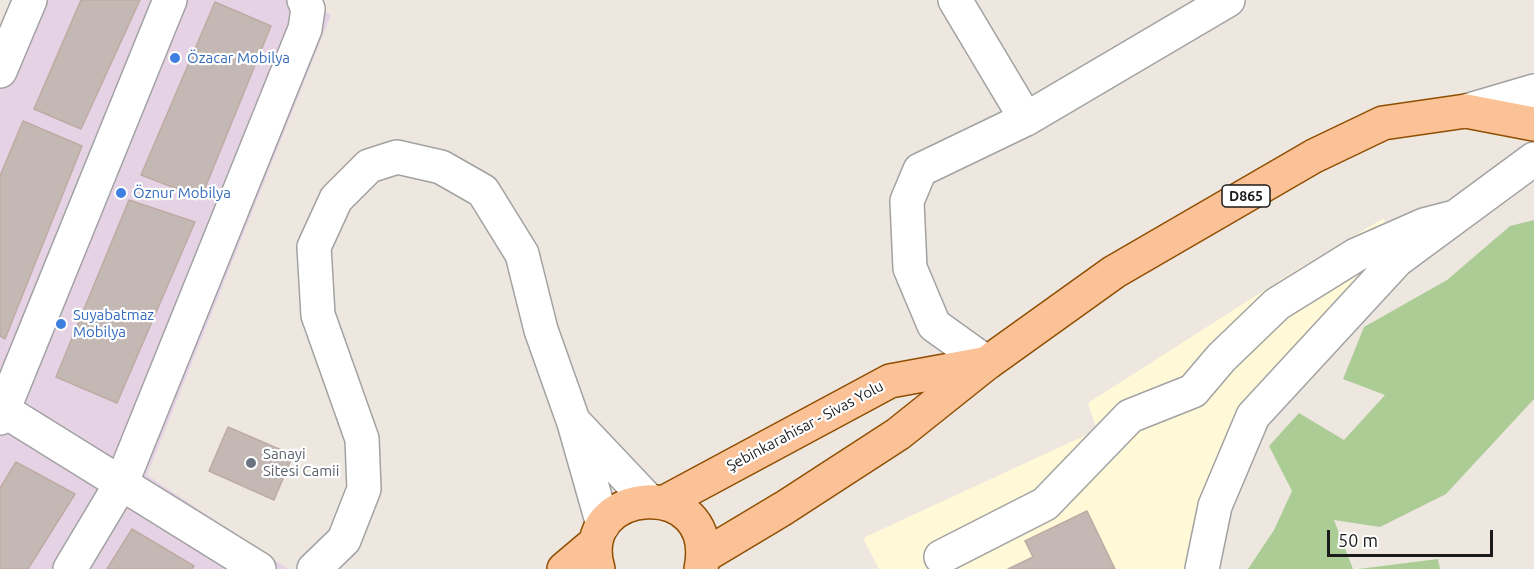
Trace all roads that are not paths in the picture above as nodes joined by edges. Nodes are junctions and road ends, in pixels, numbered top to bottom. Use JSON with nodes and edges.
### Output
{"nodes":[{"id":1,"x":30,"y":0,"type":"edge"},
{"id":2,"x":170,"y":0,"type":"edge"},
{"id":3,"x":304,"y":0,"type":"edge"},
{"id":4,"x":955,"y":0,"type":"edge"},
{"id":5,"x":1228,"y":0,"type":"edge"},
{"id":6,"x":0,"y":71,"type":"edge"},
{"id":7,"x":1534,"y":92,"type":"edge"},
{"id":8,"x":1466,"y":111,"type":"junction"},
{"id":9,"x":1026,"y":119,"type":"junction"},
{"id":10,"x":1534,"y":124,"type":"edge"},
{"id":11,"x":1534,"y":159,"type":"edge"},
{"id":12,"x":1455,"y":218,"type":"junction"},
{"id":13,"x":987,"y":363,"type":"junction"},
{"id":14,"x":2,"y":412,"type":"edge"},
{"id":15,"x":574,"y":423,"type":"junction"},
{"id":16,"x":122,"y":483,"type":"junction"},
{"id":17,"x":656,"y":501,"type":"junction"},
{"id":18,"x":599,"y":545,"type":"edge"},
{"id":19,"x":941,"y":557,"type":"dead end"},
{"id":20,"x":703,"y":562,"type":"edge"},
{"id":21,"x":246,"y":566,"type":"edge"},
{"id":22,"x":70,"y":569,"type":"edge"},
{"id":23,"x":314,"y":569,"type":"edge"},
{"id":24,"x":564,"y":569,"type":"edge"},
{"id":25,"x":1202,"y":569,"type":"edge"}],
"edges":[{"from":1,"to":6,"type":"street"},
{"from":2,"to":14,"type":"street"},
{"from":3,"to":16,"type":"street"},
{"from":4,"to":9,"type":"street"},
{"from":5,"to":9,"type":"street"},
{"from":7,"to":8,"type":"street"},
{"from":8,"to":10,"type":"main road","name":"Şebinkarahisar - Sivas Yolu","number":"D865"},
{"from":8,"to":13,"type":"main road","name":"Şebinkarahisar - Sivas Yolu","number":"D865"},
{"from":9,"to":13,"type":"street"},
{"from":11,"to":12,"type":"street"},
{"from":12,"to":19,"type":"street"},
{"from":12,"to":25,"type":"street"},
{"from":13,"to":17,"type":"main road","name":"Şebinkarahisar - Sivas Yolu","number":"D865"},
{"from":13,"to":20,"type":"main road","name":"Şebinkarahisar - Sivas Yolu","number":"D865"},
{"from":14,"to":16,"type":"street"},
{"from":15,"to":17,"type":"street"},
{"from":15,"to":18,"type":"street"},
{"from":15,"to":23,"type":"street"},
{"from":16,"to":21,"type":"street"},
{"from":16,"to":22,"type":"street"},
{"from":17,"to":18,"type":"main road","name":"Şebinkarahisar - Sivas Yolu"},
{"from":17,"to":20,"type":"main road","name":"Şebinkarahisar - Sivas Yolu"},
{"from":18,"to":24,"type":"main road","name":"Şebinkarahisar - Sivas Yolu"}]}
